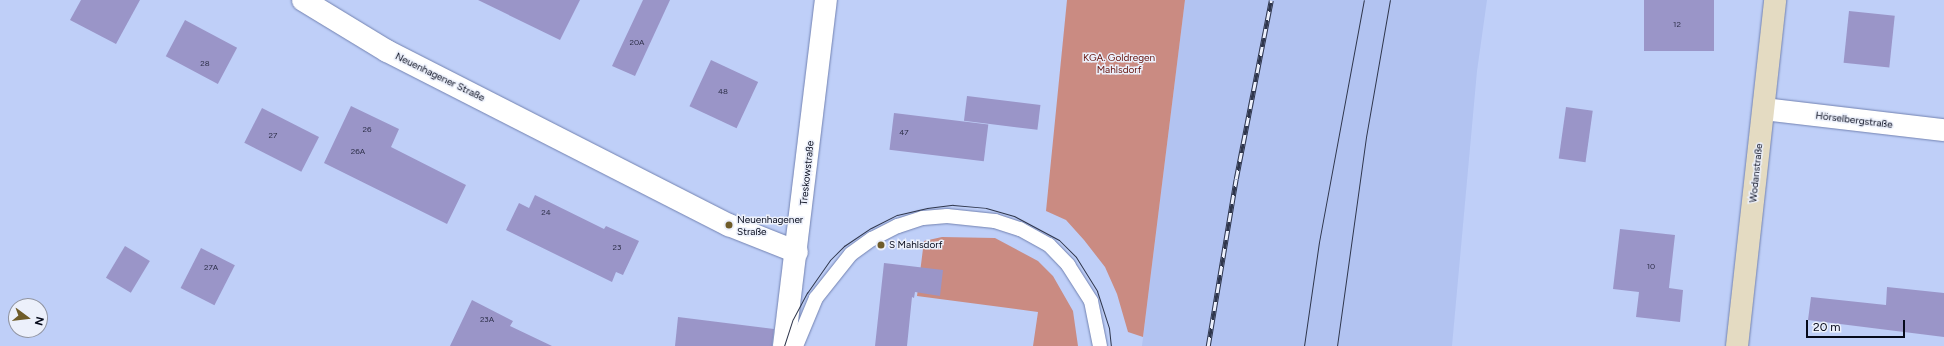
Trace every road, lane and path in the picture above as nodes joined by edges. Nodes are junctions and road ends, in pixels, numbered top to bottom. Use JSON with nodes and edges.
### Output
{"nodes":[{"id":1,"x":303,"y":0,"type":"edge"},
{"id":2,"x":826,"y":0,"type":"edge"},
{"id":3,"x":1775,"y":0,"type":"edge"},
{"id":4,"x":1764,"y":109,"type":"junction"},
{"id":5,"x":1944,"y":130,"type":"edge"},
{"id":6,"x":797,"y":252,"type":"junction"},
{"id":7,"x":784,"y":346,"type":"edge"},
{"id":8,"x":796,"y":346,"type":"edge"},
{"id":9,"x":1100,"y":346,"type":"edge"},
{"id":10,"x":1737,"y":346,"type":"edge"}],
"edges":[{"from":1,"to":6,"type":"street","name":"Neuenhagener Straße"},
{"from":2,"to":6,"type":"street","name":"Treskowstraße"},
{"from":3,"to":4,"type":"street","name":"Wodanstraße"},
{"from":4,"to":5,"type":"street","name":"Hörselbergstraße"},
{"from":4,"to":10,"type":"street","name":"Wodanstraße"},
{"from":6,"to":7,"type":"street","name":"Treskowstraße"},
{"from":8,"to":9,"type":"lane"}]}
